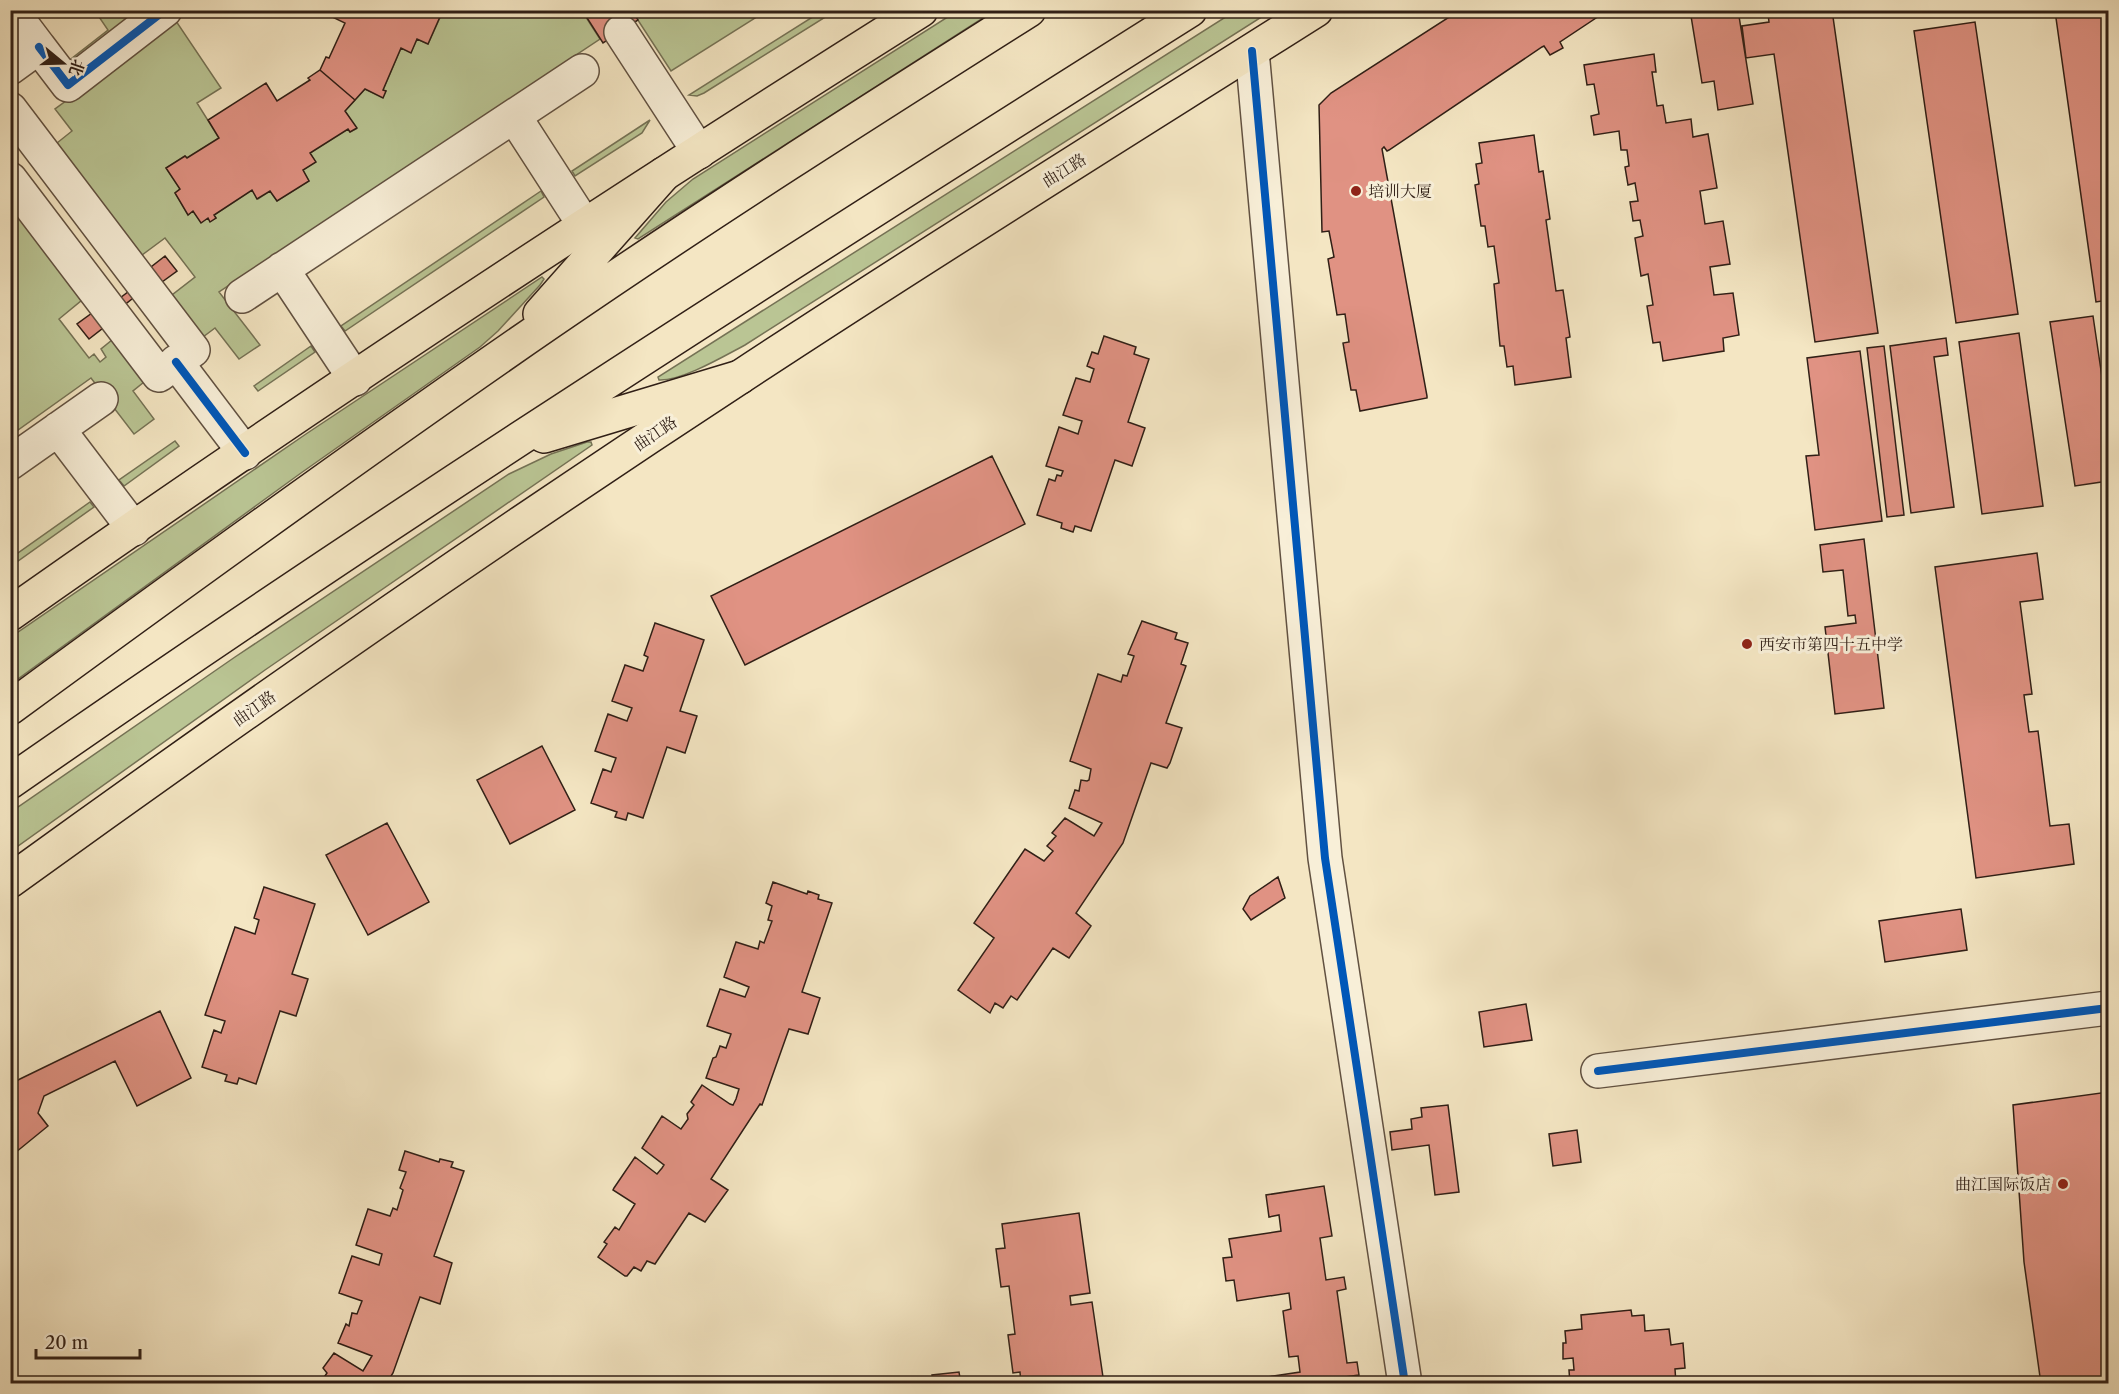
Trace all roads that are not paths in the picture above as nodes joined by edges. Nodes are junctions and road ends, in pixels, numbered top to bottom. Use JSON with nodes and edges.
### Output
{"nodes":[{"id":1,"x":11,"y":10,"type":"edge"},
{"id":2,"x":165,"y":10,"type":"edge"},
{"id":3,"x":921,"y":10,"type":"edge"},
{"id":4,"x":1029,"y":10,"type":"edge"},
{"id":5,"x":1190,"y":10,"type":"edge"},
{"id":6,"x":1316,"y":10,"type":"edge"},
{"id":7,"x":621,"y":32,"type":"dead end"},
{"id":8,"x":39,"y":47,"type":"junction"},
{"id":9,"x":1251,"y":51,"type":"junction"},
{"id":10,"x":10,"y":68,"type":"edge"},
{"id":11,"x":582,"y":71,"type":"dead end"},
{"id":12,"x":10,"y":109,"type":"edge"},
{"id":13,"x":514,"y":116,"type":"junction"},
{"id":14,"x":699,"y":152,"type":"junction"},
{"id":15,"x":664,"y":174,"type":"junction"},
{"id":16,"x":10,"y":179,"type":"edge"},
{"id":17,"x":585,"y":226,"type":"junction"},
{"id":18,"x":282,"y":269,"type":"junction"},
{"id":19,"x":242,"y":296,"type":"dead end"},
{"id":20,"x":506,"y":353,"type":"junction"},
{"id":21,"x":176,"y":362,"type":"junction"},
{"id":22,"x":740,"y":377,"type":"junction"},
{"id":23,"x":355,"y":379,"type":"junction"},
{"id":24,"x":101,"y":399,"type":"dead end"},
{"id":25,"x":58,"y":429,"type":"junction"},
{"id":26,"x":508,"y":446,"type":"junction"},
{"id":27,"x":245,"y":453,"type":"junction"},
{"id":28,"x":10,"y":463,"type":"edge"},
{"id":29,"x":134,"y":529,"type":"junction"},
{"id":30,"x":10,"y":614,"type":"edge"},
{"id":31,"x":10,"y":708,"type":"edge"},
{"id":32,"x":10,"y":782,"type":"edge"},
{"id":33,"x":10,"y":880,"type":"edge"},
{"id":34,"x":2109,"y":1008,"type":"edge"},
{"id":35,"x":1598,"y":1071,"type":"dead end"},
{"id":36,"x":1405,"y":1383,"type":"edge"}],
"edges":[{"from":1,"to":8,"type":"street"},
{"from":2,"to":8,"type":"street"},
{"from":3,"to":14,"type":"main road"},
{"from":4,"to":20,"type":"main road"},
{"from":5,"to":26,"type":"main road"},
{"from":6,"to":9,"type":"main road","name":"曲江路"},
{"from":7,"to":14,"type":"street"},
{"from":8,"to":10,"type":"street"},
{"from":9,"to":22,"type":"main road","name":"曲江路"},
{"from":9,"to":36,"type":"street"},
{"from":11,"to":13,"type":"street"},
{"from":12,"to":21,"type":"street"},
{"from":13,"to":17,"type":"street"},
{"from":13,"to":18,"type":"street"},
{"from":14,"to":15,"type":"main road"},
{"from":15,"to":17,"type":"main road"},
{"from":15,"to":20,"type":"main road"},
{"from":16,"to":21,"type":"street"},
{"from":17,"to":23,"type":"main road"},
{"from":18,"to":19,"type":"street"},
{"from":18,"to":23,"type":"street"},
{"from":20,"to":31,"type":"main road"},
{"from":21,"to":27,"type":"street"},
{"from":22,"to":26,"type":"main road"},
{"from":22,"to":33,"type":"main road","name":"曲江路"},
{"from":23,"to":27,"type":"main road"},
{"from":24,"to":25,"type":"street"},
{"from":25,"to":28,"type":"street"},
{"from":25,"to":29,"type":"street"},
{"from":26,"to":32,"type":"main road"},
{"from":27,"to":29,"type":"main road"},
{"from":29,"to":30,"type":"main road"},
{"from":34,"to":35,"type":"street"}]}
